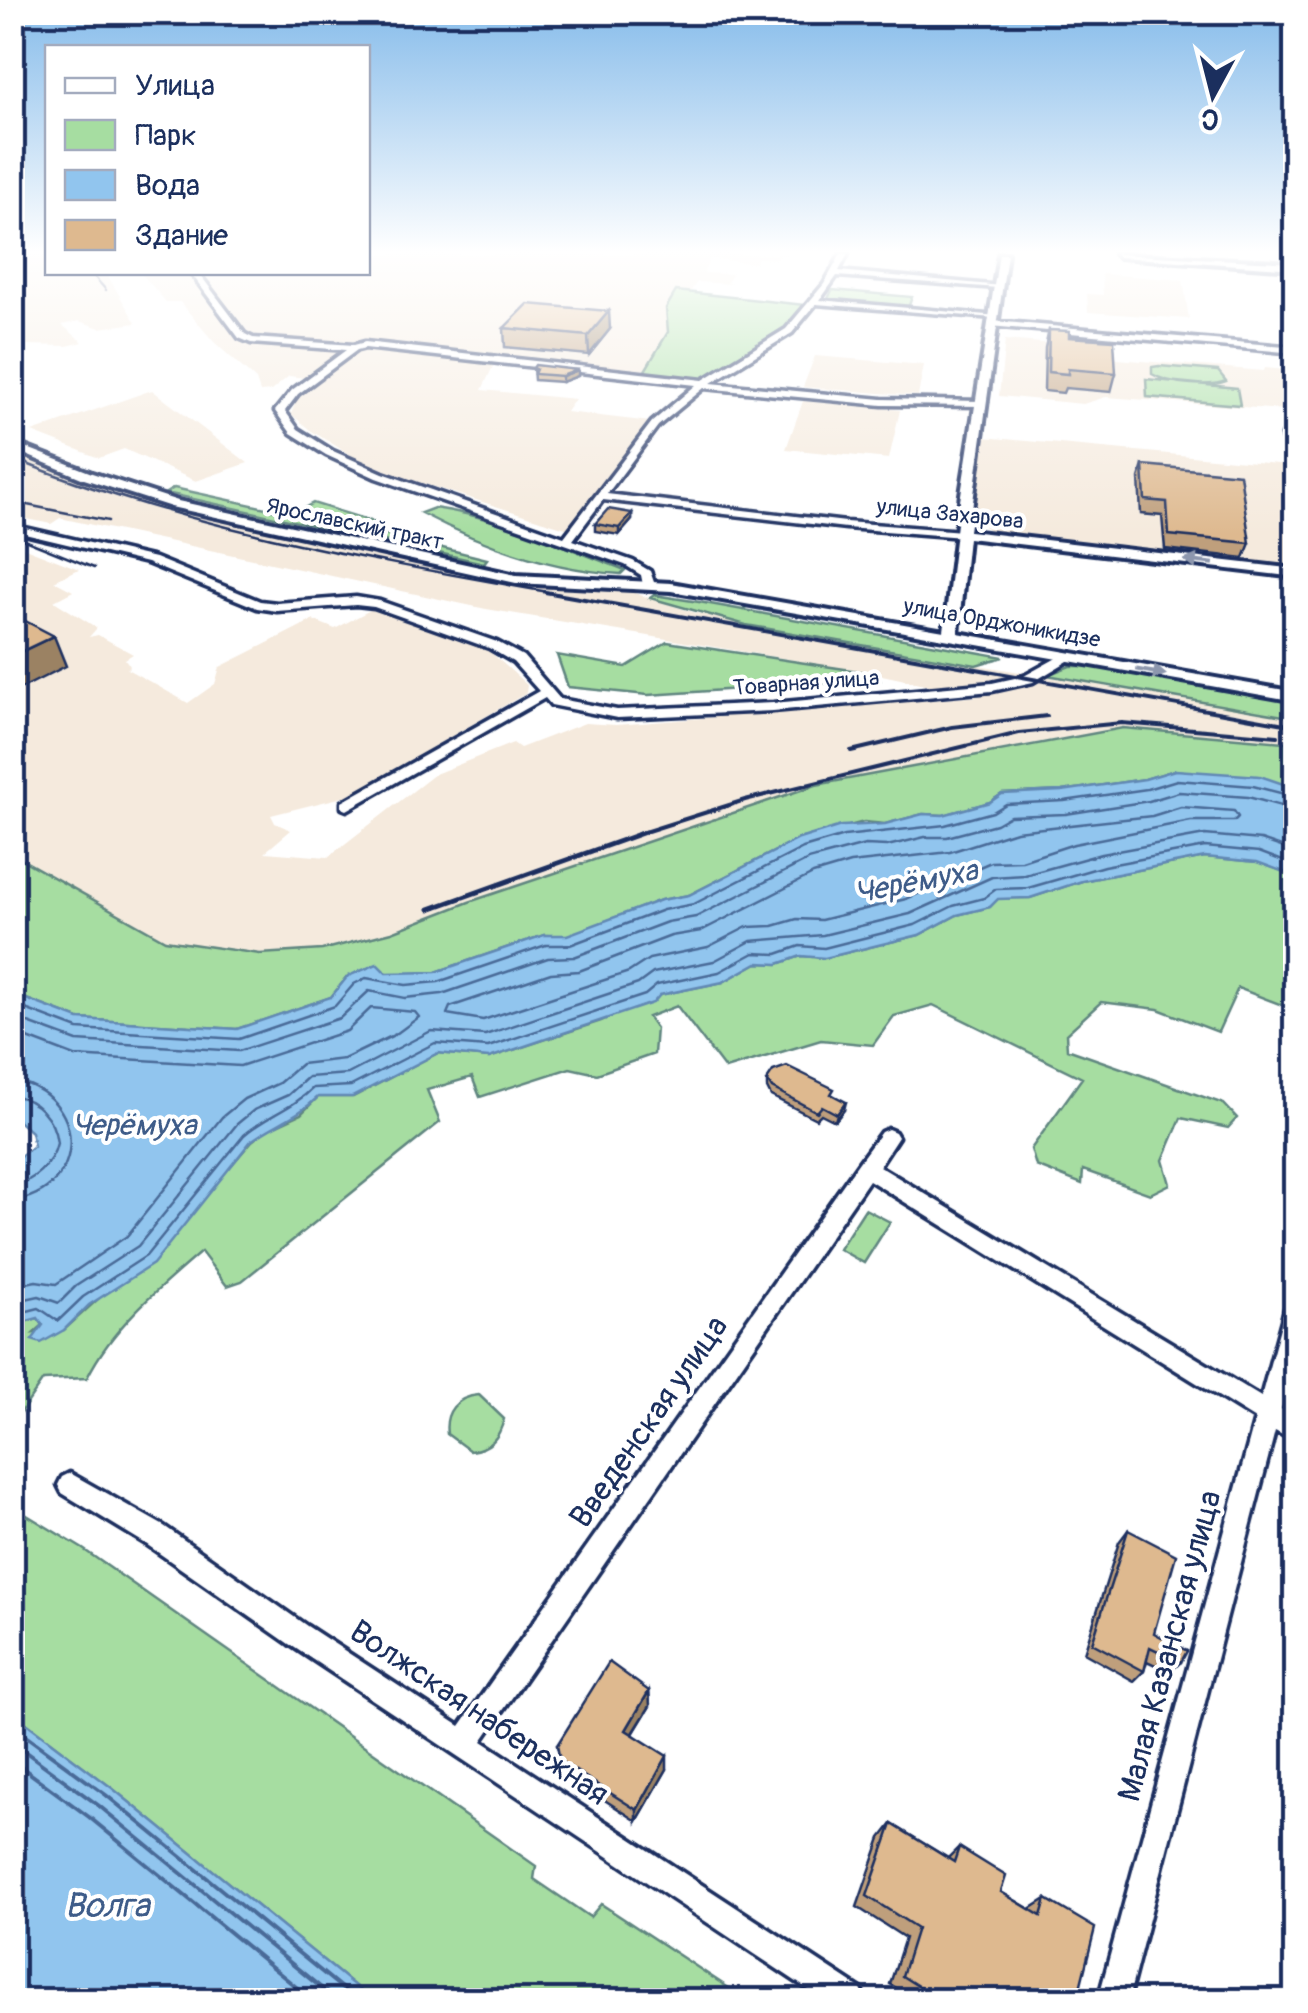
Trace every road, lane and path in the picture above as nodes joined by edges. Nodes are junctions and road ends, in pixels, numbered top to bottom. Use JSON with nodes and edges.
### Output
{"nodes":[{"id":1,"x":356,"y":348,"type":"edge"},
{"id":2,"x":377,"y":348,"type":"edge"},
{"id":3,"x":762,"y":348,"type":"edge"},
{"id":4,"x":989,"y":348,"type":"edge"},
{"id":5,"x":704,"y":384,"type":"junction"},
{"id":6,"x":980,"y":404,"type":"junction"},
{"id":7,"x":1291,"y":436,"type":"edge"},
{"id":8,"x":12,"y":445,"type":"edge"},
{"id":9,"x":1296,"y":471,"type":"edge"},
{"id":10,"x":600,"y":497,"type":"junction"},
{"id":11,"x":12,"y":528,"type":"edge"},
{"id":12,"x":963,"y":534,"type":"junction"},
{"id":13,"x":568,"y":539,"type":"junction"},
{"id":14,"x":1296,"y":574,"type":"edge"},
{"id":15,"x":649,"y":585,"type":"junction"},
{"id":16,"x":700,"y":592,"type":"joint"},
{"id":17,"x":951,"y":636,"type":"junction"},
{"id":18,"x":1067,"y":658,"type":"junction"},
{"id":19,"x":545,"y":693,"type":"junction"},
{"id":20,"x":1296,"y":697,"type":"edge"},
{"id":21,"x":347,"y":805,"type":"dead end"},
{"id":22,"x":888,"y":1137,"type":"dead end"},
{"id":23,"x":866,"y":1168,"type":"junction"},
{"id":24,"x":1296,"y":1309,"type":"edge"},
{"id":25,"x":1267,"y":1414,"type":"junction"},
{"id":26,"x":1296,"y":1431,"type":"edge"},
{"id":27,"x":70,"y":1485,"type":"dead end"},
{"id":28,"x":463,"y":1745,"type":"junction"},
{"id":29,"x":850,"y":2000,"type":"edge"},
{"id":30,"x":1113,"y":2000,"type":"edge"}],
"edges":[{"from":1,"to":13,"type":"street"},
{"from":2,"to":5,"type":"street"},
{"from":3,"to":5,"type":"street"},
{"from":4,"to":6,"type":"street"},
{"from":5,"to":6,"type":"street"},
{"from":5,"to":10,"type":"street"},
{"from":6,"to":12,"type":"street"},
{"from":7,"to":9,"type":"street"},
{"from":8,"to":15,"type":"street","name":"Ярославский тракт"},
{"from":10,"to":12,"type":"street","name":"улица Захарова"},
{"from":10,"to":13,"type":"street"},
{"from":11,"to":19,"type":"street"},
{"from":14,"to":12,"type":"street","name":"улица Захарова","one_way":true},
{"from":12,"to":17,"type":"street"},
{"from":13,"to":15,"type":"street"},
{"from":15,"to":16,"type":"street","name":"Ярославский тракт"},
{"from":16,"to":17,"type":"street","name":"улица Орджоникидзе"},
{"from":17,"to":18,"type":"street","name":"улица Орджоникидзе"},
{"from":18,"to":19,"type":"street","name":"Товарная улица"},
{"from":18,"to":20,"type":"street","name":"улица Орджоникидзе","one_way":true},
{"from":19,"to":21,"type":"street"},
{"from":22,"to":23,"type":"street","name":"Введенская улица"},
{"from":23,"to":25,"type":"street"},
{"from":23,"to":28,"type":"street","name":"Введенская улица"},
{"from":24,"to":25,"type":"street","name":"Малая Казанская улица"},
{"from":25,"to":26,"type":"street"},
{"from":25,"to":30,"type":"street","name":"Малая Казанская улица"},
{"from":27,"to":28,"type":"street","name":"Волжская набережная"},
{"from":28,"to":29,"type":"street","name":"Волжская набережная"}]}
